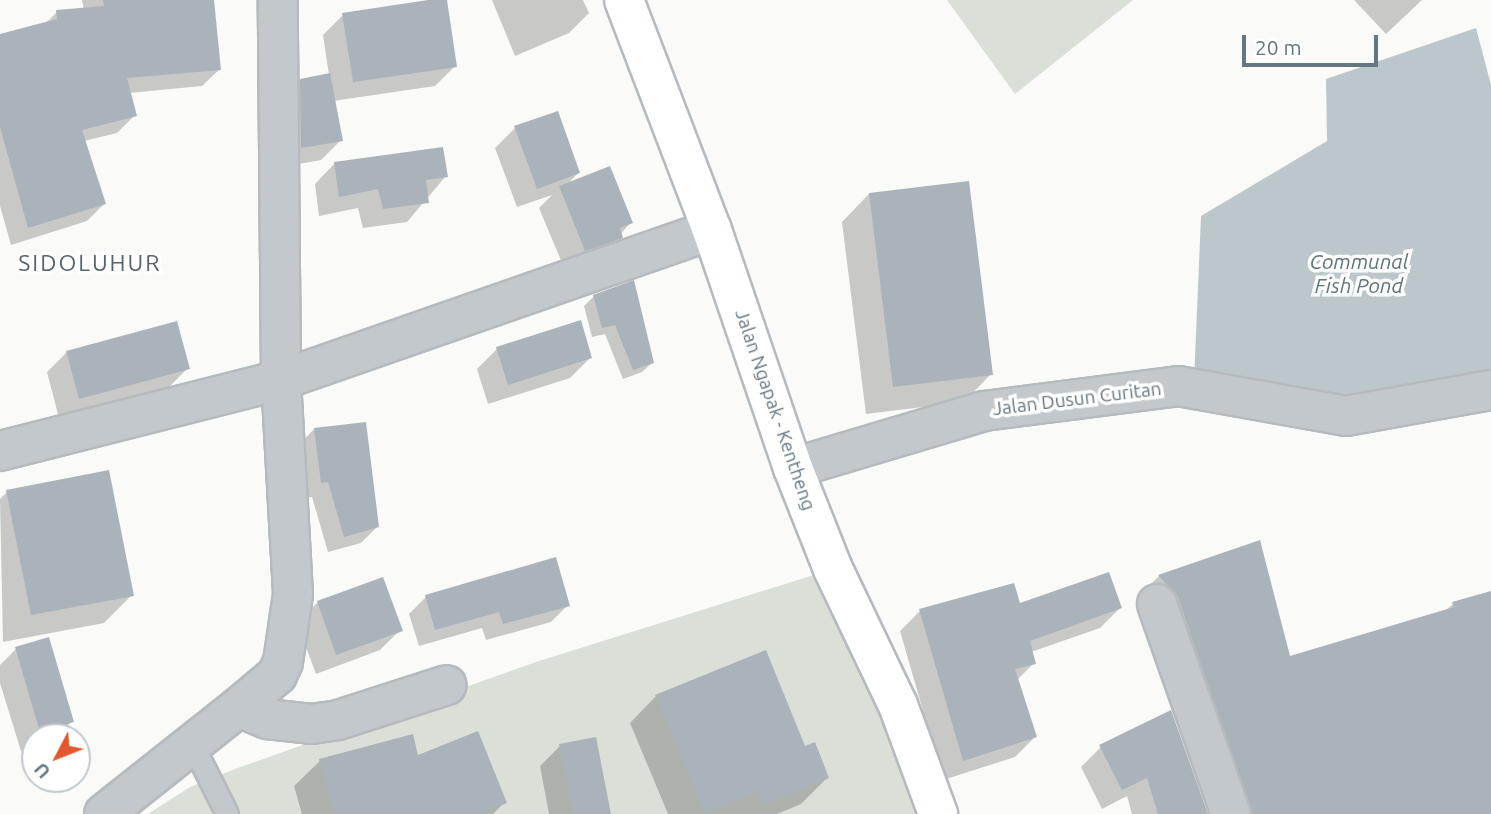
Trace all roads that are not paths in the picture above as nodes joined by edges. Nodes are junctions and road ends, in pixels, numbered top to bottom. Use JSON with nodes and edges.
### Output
{"nodes":[{"id":1,"x":278,"y":0,"type":"edge"},
{"id":2,"x":624,"y":0,"type":"edge"},
{"id":3,"x":712,"y":230,"type":"junction"},
{"id":4,"x":281,"y":380,"type":"junction"},
{"id":5,"x":1491,"y":390,"type":"edge"},
{"id":6,"x":0,"y":451,"type":"edge"},
{"id":7,"x":793,"y":468,"type":"junction"},
{"id":8,"x":1157,"y":604,"type":"dead end"},
{"id":9,"x":447,"y":685,"type":"dead end"},
{"id":10,"x":239,"y":707,"type":"junction"},
{"id":11,"x":192,"y":744,"type":"junction"},
{"id":12,"x":104,"y":814,"type":"edge"},
{"id":13,"x":227,"y":814,"type":"edge"},
{"id":14,"x":938,"y":814,"type":"edge"},
{"id":15,"x":1231,"y":814,"type":"edge"}],
"edges":[{"from":1,"to":4,"type":"street"},
{"from":2,"to":3,"type":"main road","name":"Jalan Ngapak - Kentheng"},
{"from":3,"to":4,"type":"street"},
{"from":3,"to":7,"type":"main road","name":"Jalan Ngapak - Kentheng"},
{"from":4,"to":6,"type":"street"},
{"from":4,"to":10,"type":"street"},
{"from":5,"to":7,"type":"street","name":"Jalan Dusun Curitan"},
{"from":7,"to":14,"type":"main road","name":"Jalan Ngapak - Kentheng"},
{"from":8,"to":15,"type":"street"},
{"from":9,"to":10,"type":"street"},
{"from":10,"to":11,"type":"street"},
{"from":11,"to":12,"type":"street"},
{"from":11,"to":13,"type":"lane"}]}
